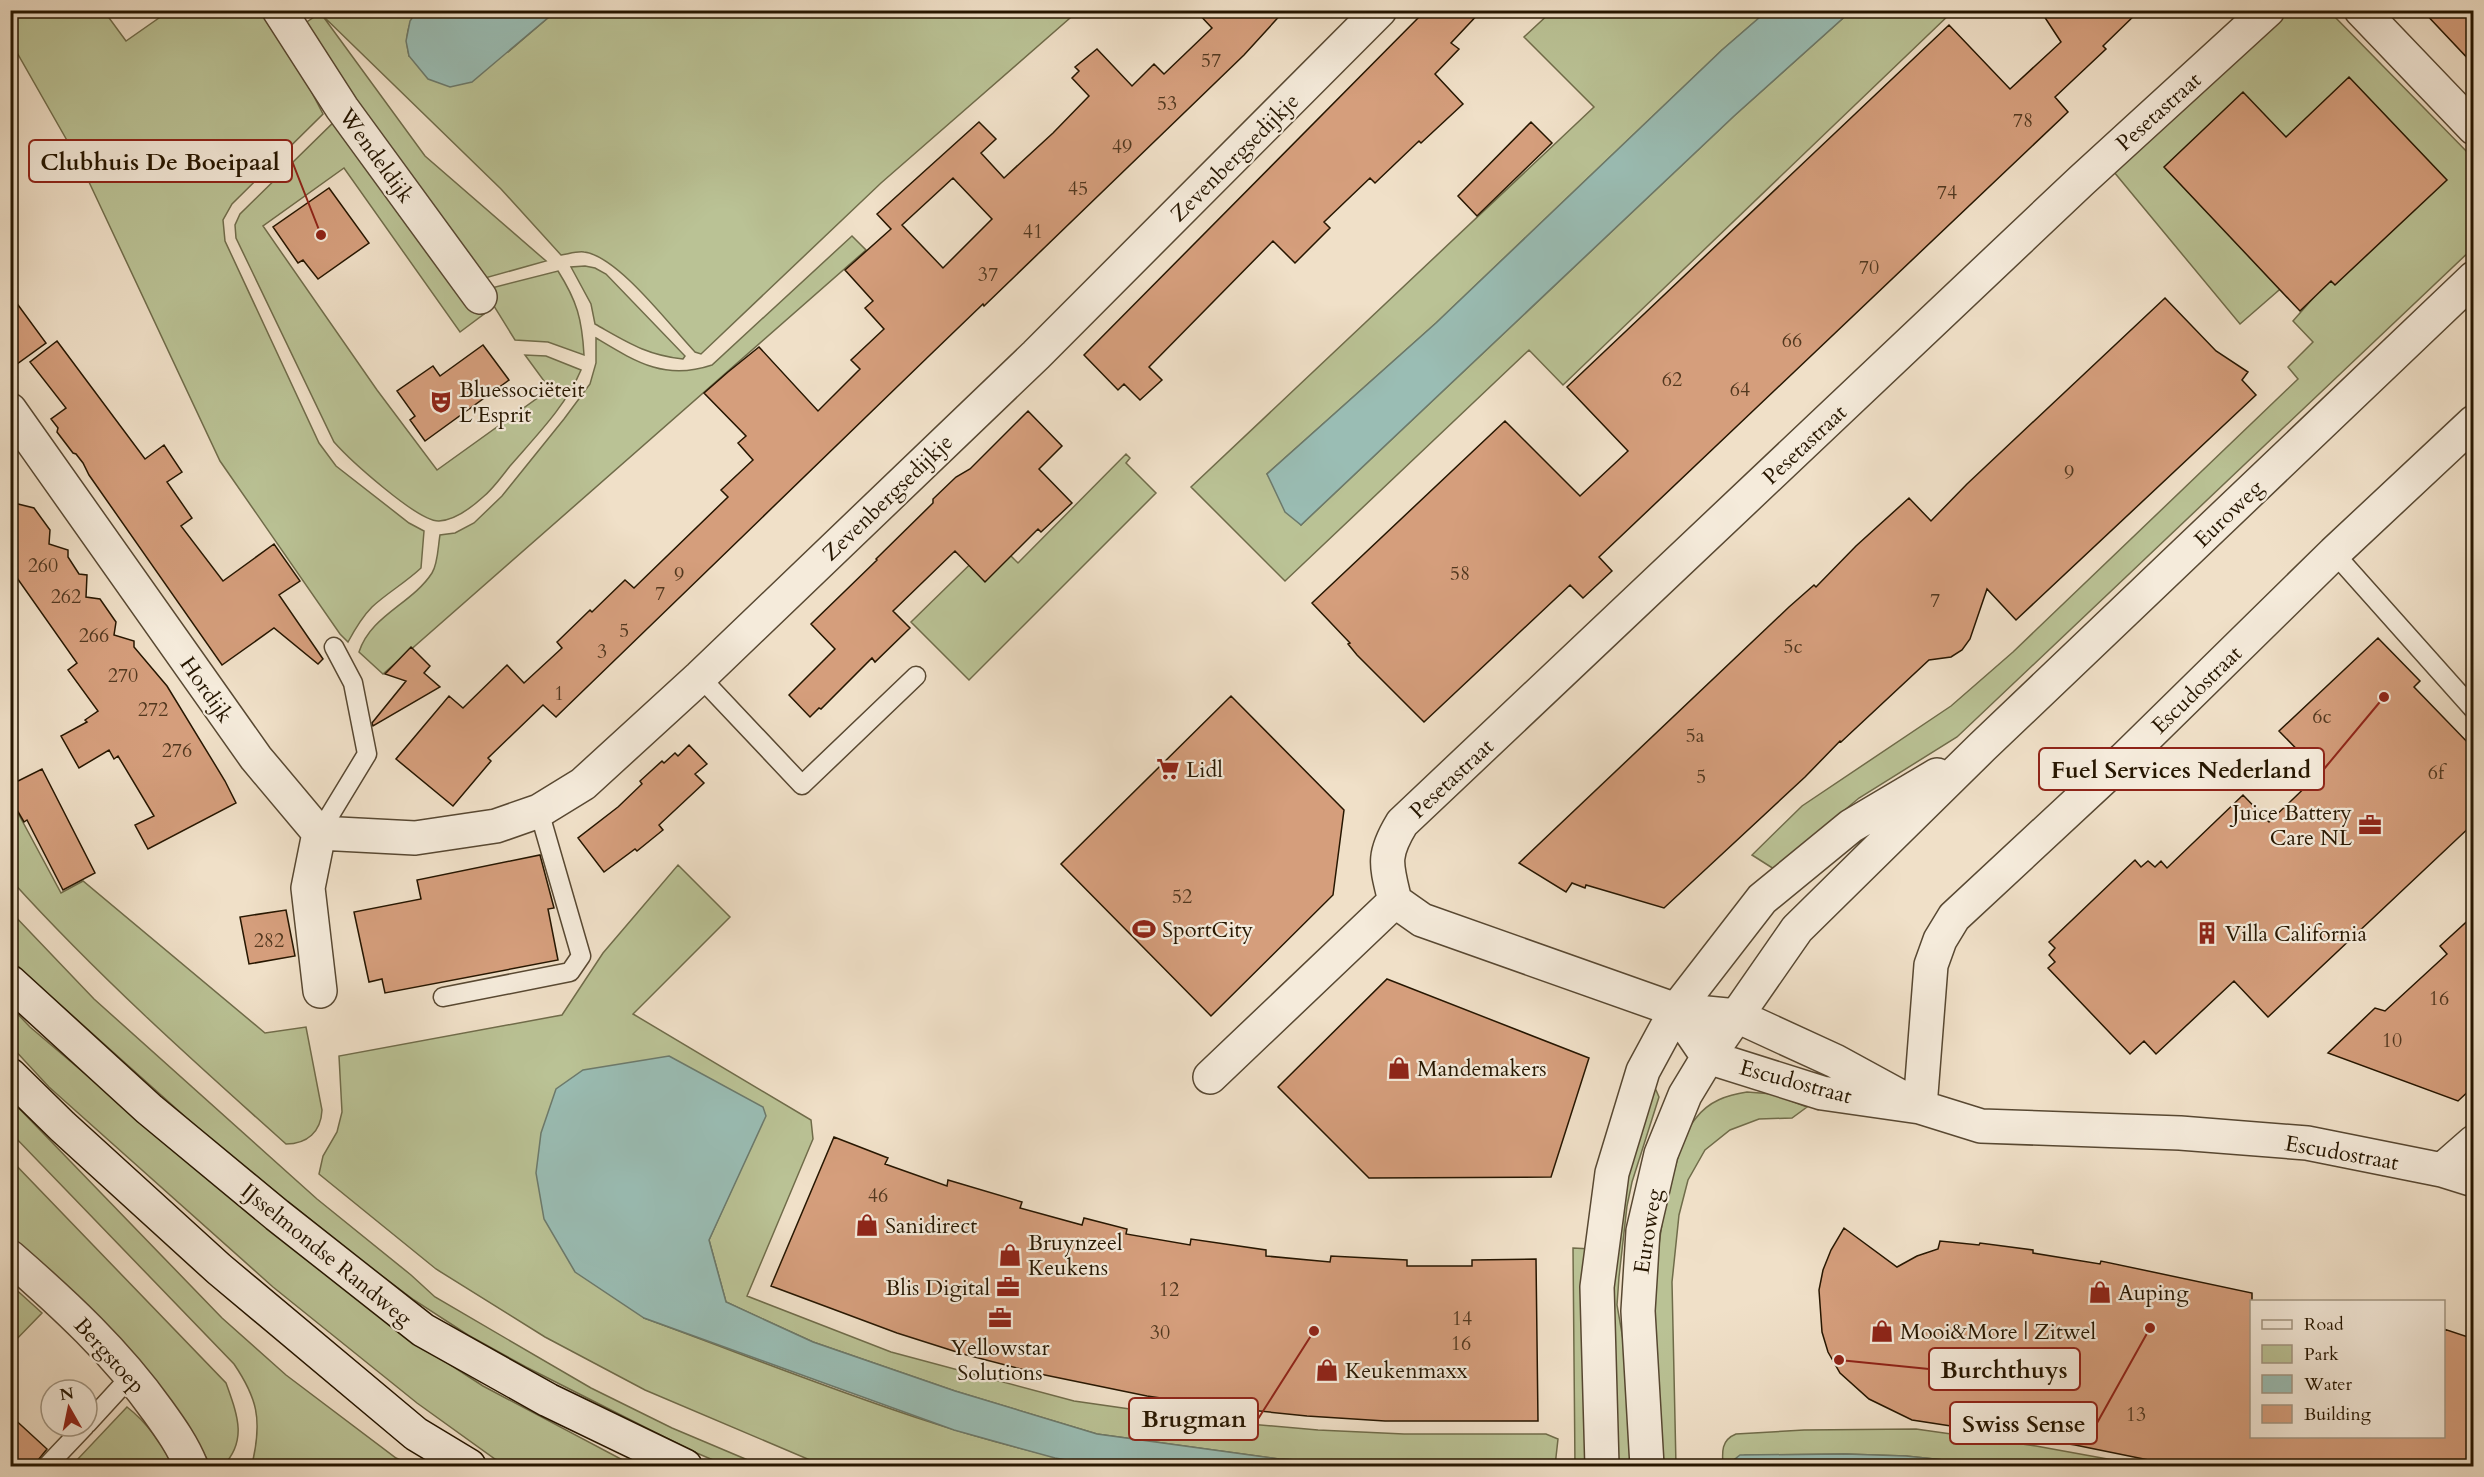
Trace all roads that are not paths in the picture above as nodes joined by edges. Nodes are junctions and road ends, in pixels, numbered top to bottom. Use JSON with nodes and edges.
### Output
{"nodes":[{"id":1,"x":279,"y":10,"type":"edge"},
{"id":2,"x":1380,"y":10,"type":"edge"},
{"id":3,"x":2268,"y":10,"type":"edge"},
{"id":4,"x":2361,"y":10,"type":"edge"},
{"id":5,"x":2474,"y":128,"type":"edge"},
{"id":6,"x":2474,"y":278,"type":"edge"},
{"id":7,"x":480,"y":297,"type":"dead end"},
{"id":8,"x":10,"y":410,"type":"edge"},
{"id":9,"x":2474,"y":422,"type":"edge"},
{"id":10,"x":2334,"y":554,"type":"junction"},
{"id":11,"x":334,"y":647,"type":"dead end"},
{"id":12,"x":916,"y":676,"type":"dead end"},
{"id":13,"x":700,"y":677,"type":"junction"},
{"id":14,"x":2474,"y":710,"type":"edge"},
{"id":15,"x":1982,"y":747,"type":"junction"},
{"id":16,"x":540,"y":811,"type":"junction"},
{"id":17,"x":319,"y":833,"type":"junction"},
{"id":18,"x":1395,"y":901,"type":"junction"},
{"id":19,"x":10,"y":982,"type":"edge"},
{"id":20,"x":320,"y":991,"type":"dead end"},
{"id":21,"x":443,"y":997,"type":"dead end"},
{"id":22,"x":1676,"y":1010,"type":"junction"},
{"id":23,"x":1737,"y":1016,"type":"junction"},
{"id":24,"x":1708,"y":1057,"type":"junction"},
{"id":25,"x":10,"y":1075,"type":"edge"},
{"id":26,"x":1210,"y":1077,"type":"dead end"},
{"id":27,"x":1920,"y":1107,"type":"junction"},
{"id":28,"x":2474,"y":1142,"type":"edge"},
{"id":29,"x":2442,"y":1170,"type":"junction"},
{"id":30,"x":2474,"y":1180,"type":"edge"},
{"id":31,"x":10,"y":1257,"type":"edge"},
{"id":32,"x":131,"y":1376,"type":"junction"},
{"id":33,"x":99,"y":1411,"type":"edge"},
{"id":34,"x":74,"y":1438,"type":"edge"},
{"id":35,"x":47,"y":1467,"type":"edge"},
{"id":36,"x":191,"y":1467,"type":"edge"},
{"id":37,"x":469,"y":1467,"type":"edge"},
{"id":38,"x":685,"y":1467,"type":"edge"},
{"id":39,"x":1602,"y":1467,"type":"edge"},
{"id":40,"x":1647,"y":1467,"type":"edge"}],
"edges":[{"from":1,"to":7,"type":"street","name":"Wendeldijk"},
{"from":2,"to":13,"type":"street","name":"Zevenbergsedijkje"},
{"from":3,"to":18,"type":"street","name":"Pesetastraat"},
{"from":4,"to":5,"type":"street"},
{"from":6,"to":15,"type":"street","name":"Euroweg"},
{"from":8,"to":17,"type":"street","name":"Hordijk"},
{"from":9,"to":10,"type":"street","name":"Escudostraat"},
{"from":10,"to":14,"type":"lane"},
{"from":10,"to":27,"type":"street","name":"Escudostraat"},
{"from":11,"to":17,"type":"lane"},
{"from":12,"to":13,"type":"lane"},
{"from":13,"to":16,"type":"street","name":"Zevenbergsedijkje"},
{"from":15,"to":22,"type":"street","name":"Euroweg"},
{"from":15,"to":23,"type":"street","name":"Euroweg"},
{"from":16,"to":17,"type":"street","name":"Zevenbergsedijkje"},
{"from":16,"to":21,"type":"lane"},
{"from":17,"to":20,"type":"street"},
{"from":18,"to":22,"type":"street"},
{"from":18,"to":26,"type":"street"},
{"from":19,"to":38,"type":"street","name":"IJsselmondse Randweg"},
{"from":22,"to":23,"type":"street"},
{"from":22,"to":24,"type":"street"},
{"from":22,"to":39,"type":"street","name":"Euroweg"},
{"from":23,"to":24,"type":"street","name":"Euroweg"},
{"from":23,"to":27,"type":"street","name":"Escudostraat"},
{"from":24,"to":27,"type":"street","name":"Escudostraat"},
{"from":24,"to":40,"type":"street","name":"Euroweg"},
{"from":25,"to":37,"type":"street"},
{"from":27,"to":29,"type":"street","name":"Escudostraat"},
{"from":28,"to":29,"type":"street"},
{"from":29,"to":30,"type":"street","name":"Escudostraat"},
{"from":31,"to":32,"type":"street","name":"Bergstoep"},
{"from":32,"to":33,"type":"lane"},
{"from":32,"to":36,"type":"street","name":"Bergstoep"},
{"from":34,"to":35,"type":"lane"}]}
